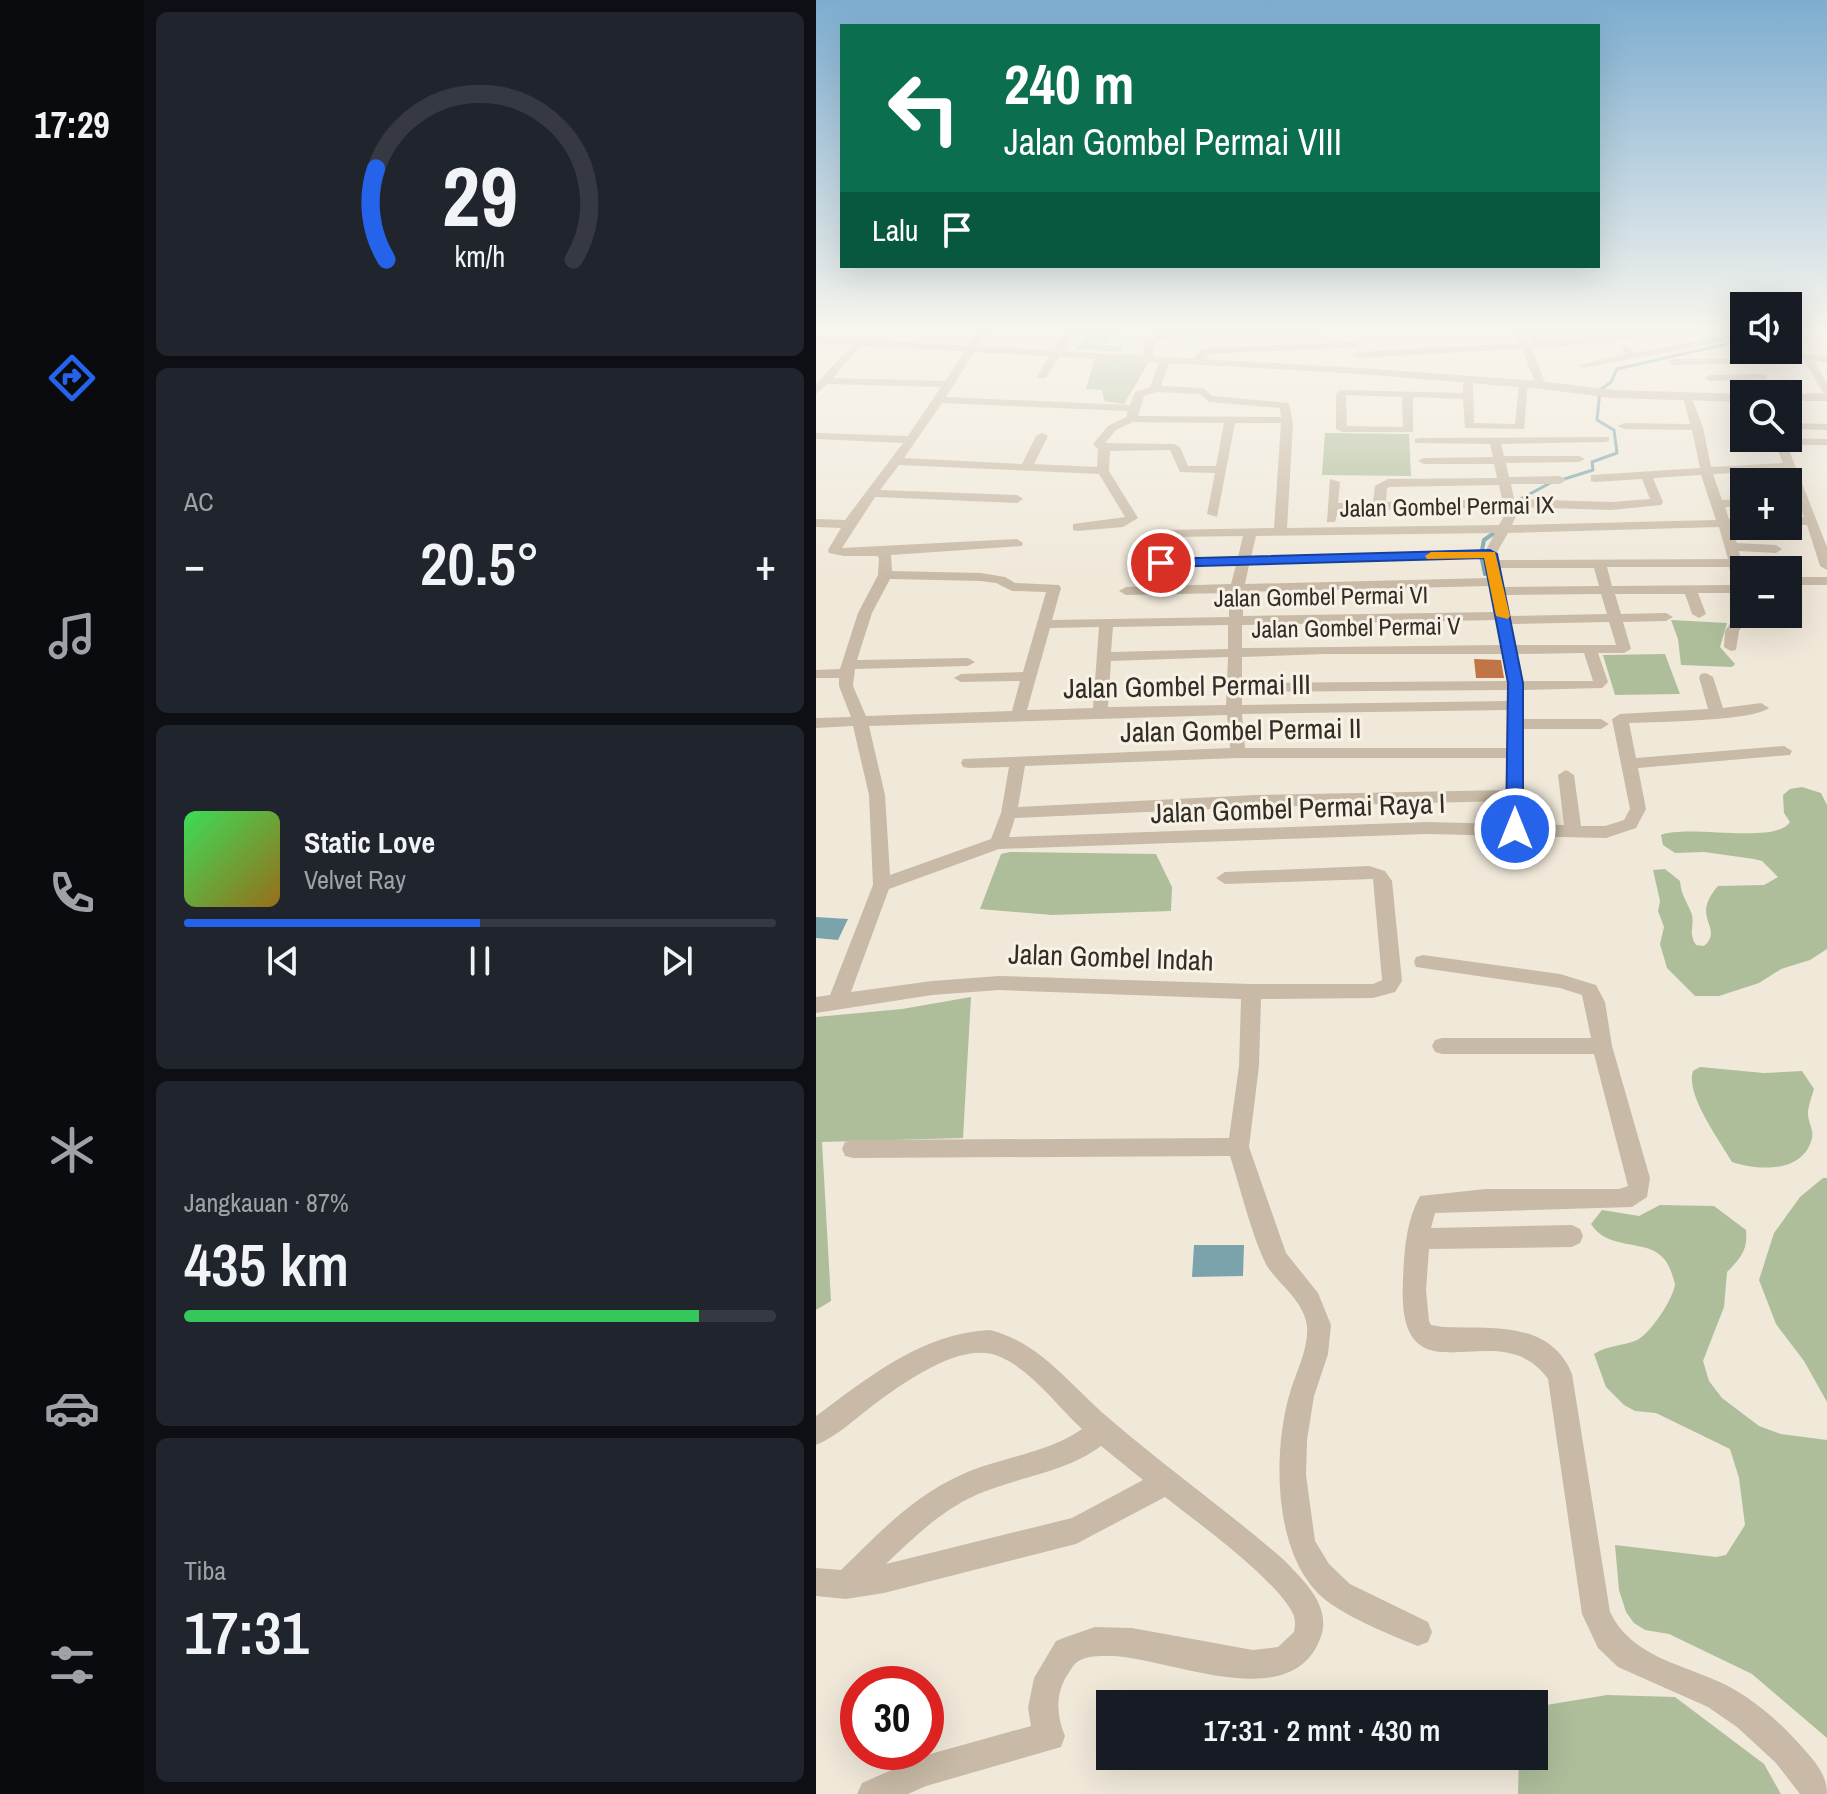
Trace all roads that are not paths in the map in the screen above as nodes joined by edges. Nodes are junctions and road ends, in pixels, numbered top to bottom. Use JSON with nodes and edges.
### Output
{"nodes":[{"id":1,"x":931,"y":411,"type":"edge"},
{"id":2,"x":1087,"y":411,"type":"edge"},
{"id":3,"x":1133,"y":411,"type":"edge"},
{"id":4,"x":1206,"y":411,"type":"edge"},
{"id":5,"x":1286,"y":411,"type":"edge"},
{"id":6,"x":1342,"y":411,"type":"edge"},
{"id":7,"x":1408,"y":411,"type":"edge"},
{"id":8,"x":1469,"y":411,"type":"edge"},
{"id":9,"x":1522,"y":411,"type":"edge"},
{"id":10,"x":1691,"y":411,"type":"edge"},
{"id":11,"x":1132,"y":414,"type":"junction"},
{"id":12,"x":1204,"y":417,"type":"junction"},
{"id":13,"x":1287,"y":420,"type":"junction"},
{"id":14,"x":1230,"y":421,"type":"junction"},
{"id":15,"x":1624,"y":426,"type":"dead end"},
{"id":16,"x":1802,"y":426,"type":"edge"},
{"id":17,"x":1520,"y":427,"type":"junction"},
{"id":18,"x":1547,"y":427,"type":"dead end"},
{"id":19,"x":1697,"y":427,"type":"junction"},
{"id":20,"x":1827,"y":427,"type":"edge"},
{"id":21,"x":816,"y":436,"type":"edge"},
{"id":22,"x":1042,"y":436,"type":"dead end"},
{"id":23,"x":1605,"y":439,"type":"dead end"},
{"id":24,"x":911,"y":440,"type":"junction"},
{"id":25,"x":1495,"y":440,"type":"junction"},
{"id":26,"x":1419,"y":441,"type":"dead end"},
{"id":27,"x":1802,"y":441,"type":"edge"},
{"id":28,"x":1827,"y":442,"type":"edge"},
{"id":29,"x":1104,"y":448,"type":"junction"},
{"id":30,"x":1785,"y":452,"type":"edge"},
{"id":31,"x":1579,"y":459,"type":"dead end"},
{"id":32,"x":1498,"y":460,"type":"junction"},
{"id":33,"x":896,"y":461,"type":"junction"},
{"id":34,"x":1424,"y":461,"type":"dead end"},
{"id":35,"x":1027,"y":466,"type":"junction"},
{"id":36,"x":1789,"y":466,"type":"junction"},
{"id":37,"x":1221,"y":469,"type":"junction"},
{"id":38,"x":1103,"y":471,"type":"junction"},
{"id":39,"x":1706,"y":471,"type":"junction"},
{"id":40,"x":1646,"y":475,"type":"junction"},
{"id":41,"x":1595,"y":478,"type":"dead end"},
{"id":42,"x":1560,"y":480,"type":"dead end"},
{"id":43,"x":1504,"y":481,"type":"junction"},
{"id":44,"x":1334,"y":482,"type":"dead end"},
{"id":45,"x":872,"y":493,"type":"junction"},
{"id":46,"x":1017,"y":499,"type":"dead end"},
{"id":47,"x":1509,"y":503,"type":"junction"},
{"id":48,"x":1719,"y":504,"type":"junction"},
{"id":49,"x":1730,"y":504,"type":"edge"},
{"id":50,"x":1379,"y":506,"type":"junction"},
{"id":51,"x":1802,"y":506,"type":"edge"},
{"id":52,"x":1332,"y":507,"type":"junction"},
{"id":53,"x":1810,"y":509,"type":"junction"},
{"id":54,"x":1802,"y":513,"type":"edge"},
{"id":55,"x":1213,"y":514,"type":"dead end"},
{"id":56,"x":1827,"y":516,"type":"edge"},
{"id":57,"x":1725,"y":522,"type":"junction"},
{"id":58,"x":1730,"y":522,"type":"edge"},
{"id":59,"x":816,"y":523,"type":"edge"},
{"id":60,"x":849,"y":524,"type":"junction"},
{"id":61,"x":1077,"y":527,"type":"dead end"},
{"id":62,"x":1506,"y":527,"type":"junction"},
{"id":63,"x":1280,"y":531,"type":"junction"},
{"id":64,"x":1331,"y":531,"type":"junction"},
{"id":65,"x":1250,"y":532,"type":"junction"},
{"id":66,"x":1170,"y":533,"type":"dead end"},
{"id":67,"x":1822,"y":540,"type":"edge"},
{"id":68,"x":1017,"y":543,"type":"dead end"},
{"id":69,"x":1732,"y":547,"type":"junction"},
{"id":70,"x":1776,"y":549,"type":"dead end"},
{"id":71,"x":881,"y":552,"type":"junction"},
{"id":72,"x":1733,"y":556,"type":"edge"},
{"id":73,"x":1491,"y":559,"type":"junction"},
{"id":74,"x":1244,"y":560,"type":"junction"},
{"id":75,"x":1599,"y":563,"type":"junction"},
{"id":76,"x":1730,"y":563,"type":"edge"},
{"id":77,"x":1133,"y":564,"type":"dead end"},
{"id":78,"x":1827,"y":566,"type":"edge"},
{"id":79,"x":885,"y":575,"type":"junction"},
{"id":80,"x":1802,"y":581,"type":"edge"},
{"id":81,"x":1827,"y":581,"type":"edge"},
{"id":82,"x":1730,"y":584,"type":"edge"},
{"id":83,"x":1237,"y":587,"type":"junction"},
{"id":84,"x":1497,"y":587,"type":"junction"},
{"id":85,"x":1607,"y":590,"type":"junction"},
{"id":86,"x":1690,"y":590,"type":"junction"},
{"id":87,"x":1126,"y":591,"type":"dead end"},
{"id":88,"x":1699,"y":614,"type":"dead end"},
{"id":89,"x":1666,"y":617,"type":"dead end"},
{"id":90,"x":1503,"y":618,"type":"junction"},
{"id":91,"x":1616,"y":618,"type":"junction"},
{"id":92,"x":1236,"y":620,"type":"junction"},
{"id":93,"x":1106,"y":623,"type":"junction"},
{"id":94,"x":1044,"y":624,"type":"junction"},
{"id":95,"x":1734,"y":628,"type":"edge"},
{"id":96,"x":1731,"y":647,"type":"dead end"},
{"id":97,"x":1509,"y":648,"type":"junction"},
{"id":98,"x":1590,"y":650,"type":"junction"},
{"id":99,"x":1234,"y":652,"type":"junction"},
{"id":100,"x":1104,"y":657,"type":"junction"},
{"id":101,"x":968,"y":662,"type":"dead end"},
{"id":102,"x":847,"y":669,"type":"junction"},
{"id":103,"x":816,"y":674,"type":"edge"},
{"id":104,"x":1029,"y":676,"type":"junction"},
{"id":105,"x":1706,"y":677,"type":"dead end"},
{"id":106,"x":961,"y":678,"type":"dead end"},
{"id":107,"x":1516,"y":683,"type":"junction"},
{"id":108,"x":1235,"y":688,"type":"junction"},
{"id":109,"x":1516,"y":705,"type":"junction"},
{"id":110,"x":1761,"y":708,"type":"dead end"},
{"id":111,"x":1234,"y":711,"type":"junction"},
{"id":112,"x":1100,"y":712,"type":"junction"},
{"id":113,"x":1717,"y":713,"type":"junction"},
{"id":114,"x":1018,"y":715,"type":"junction"},
{"id":115,"x":816,"y":723,"type":"edge"},
{"id":116,"x":860,"y":723,"type":"junction"},
{"id":117,"x":1516,"y":724,"type":"junction"},
{"id":118,"x":1601,"y":724,"type":"dead end"},
{"id":119,"x":1784,"y":751,"type":"dead end"},
{"id":120,"x":1238,"y":753,"type":"junction"},
{"id":121,"x":1515,"y":753,"type":"junction"},
{"id":122,"x":969,"y":763,"type":"dead end"},
{"id":123,"x":1018,"y":763,"type":"junction"},
{"id":124,"x":1630,"y":764,"type":"junction"},
{"id":125,"x":1566,"y":775,"type":"dead end"},
{"id":126,"x":1515,"y":795,"type":"junction"},
{"id":127,"x":1009,"y":813,"type":"junction"},
{"id":128,"x":1515,"y":829,"type":"junction"},
{"id":129,"x":1573,"y":832,"type":"junction"},
{"id":130,"x":998,"y":843,"type":"junction"},
{"id":131,"x":1225,"y":878,"type":"dead end"},
{"id":132,"x":882,"y":885,"type":"junction"},
{"id":133,"x":1423,"y":962,"type":"dead end"},
{"id":134,"x":1251,"y":992,"type":"junction"},
{"id":135,"x":837,"y":1003,"type":"junction"},
{"id":136,"x":816,"y":1005,"type":"edge"},
{"id":137,"x":1442,"y":1046,"type":"dead end"},
{"id":138,"x":1602,"y":1046,"type":"junction"},
{"id":139,"x":1238,"y":1147,"type":"junction"},
{"id":140,"x":853,"y":1149,"type":"dead end"},
{"id":141,"x":1572,"y":1236,"type":"dead end"},
{"id":142,"x":1419,"y":1239,"type":"junction"},
{"id":143,"x":1100,"y":1431,"type":"junction"},
{"id":144,"x":816,"y":1432,"type":"edge"},
{"id":145,"x":1166,"y":1482,"type":"junction"},
{"id":146,"x":816,"y":1582,"type":"edge"},
{"id":147,"x":846,"y":1585,"type":"junction"},
{"id":148,"x":1418,"y":1632,"type":"dead end"},
{"id":149,"x":873,"y":1794,"type":"edge"},
{"id":150,"x":1818,"y":1794,"type":"edge"}],
"edges":[{"from":1,"to":24,"type":"street"},
{"from":2,"to":11,"type":"street"},
{"from":3,"to":11,"type":"street"},
{"from":4,"to":12,"type":"street"},
{"from":5,"to":13,"type":"street"},
{"from":6,"to":7,"type":"street"},
{"from":8,"to":17,"type":"street"},
{"from":9,"to":17,"type":"street"},
{"from":10,"to":19,"type":"street"},
{"from":11,"to":12,"type":"street"},
{"from":11,"to":29,"type":"street"},
{"from":12,"to":14,"type":"street"},
{"from":13,"to":14,"type":"street"},
{"from":13,"to":63,"type":"street"},
{"from":14,"to":37,"type":"street"},
{"from":15,"to":19,"type":"street"},
{"from":16,"to":20,"type":"street"},
{"from":17,"to":18,"type":"street"},
{"from":19,"to":39,"type":"street"},
{"from":21,"to":24,"type":"street"},
{"from":22,"to":35,"type":"street"},
{"from":23,"to":25,"type":"street"},
{"from":24,"to":33,"type":"street"},
{"from":25,"to":26,"type":"street"},
{"from":25,"to":32,"type":"street"},
{"from":27,"to":28,"type":"street"},
{"from":29,"to":37,"type":"street"},
{"from":29,"to":38,"type":"street"},
{"from":30,"to":36,"type":"street"},
{"from":31,"to":32,"type":"street"},
{"from":32,"to":34,"type":"street"},
{"from":32,"to":43,"type":"street"},
{"from":33,"to":35,"type":"street"},
{"from":33,"to":45,"type":"street"},
{"from":35,"to":38,"type":"street"},
{"from":36,"to":39,"type":"street"},
{"from":36,"to":53,"type":"street"},
{"from":37,"to":55,"type":"street"},
{"from":38,"to":61,"type":"street"},
{"from":39,"to":40,"type":"street"},
{"from":39,"to":48,"type":"street"},
{"from":40,"to":41,"type":"street"},
{"from":40,"to":47,"type":"street"},
{"from":42,"to":43,"type":"street"},
{"from":43,"to":47,"type":"street"},
{"from":43,"to":50,"type":"street"},
{"from":44,"to":52,"type":"street"},
{"from":45,"to":46,"type":"street"},
{"from":45,"to":60,"type":"street"},
{"from":47,"to":50,"type":"street"},
{"from":47,"to":62,"type":"street"},
{"from":48,"to":49,"type":"street"},
{"from":48,"to":57,"type":"street"},
{"from":50,"to":52,"type":"street"},
{"from":51,"to":53,"type":"street"},
{"from":52,"to":64,"type":"street"},
{"from":53,"to":54,"type":"street"},
{"from":53,"to":56,"type":"street"},
{"from":53,"to":67,"type":"street"},
{"from":57,"to":58,"type":"street","name":"Jalan Gombel Permai IX"},
{"from":57,"to":62,"type":"street","name":"Jalan Gombel Permai IX"},
{"from":57,"to":69,"type":"street"},
{"from":59,"to":60,"type":"street"},
{"from":60,"to":71,"type":"street"},
{"from":62,"to":64,"type":"street","name":"Jalan Gombel Permai IX"},
{"from":62,"to":73,"type":"street"},
{"from":63,"to":64,"type":"street","name":"Jalan Gombel Permai IX"},
{"from":63,"to":65,"type":"street","name":"Jalan Gombel Permai IX"},
{"from":65,"to":66,"type":"street","name":"Jalan Gombel Permai IX"},
{"from":65,"to":74,"type":"street"},
{"from":67,"to":78,"type":"street"},
{"from":68,"to":71,"type":"street"},
{"from":69,"to":70,"type":"street"},
{"from":69,"to":72,"type":"street"},
{"from":71,"to":79,"type":"street"},
{"from":73,"to":74,"type":"street"},
{"from":73,"to":75,"type":"street"},
{"from":73,"to":84,"type":"street"},
{"from":74,"to":77,"type":"street"},
{"from":74,"to":83,"type":"street"},
{"from":75,"to":76,"type":"street"},
{"from":75,"to":85,"type":"street"},
{"from":79,"to":94,"type":"street"},
{"from":79,"to":102,"type":"street"},
{"from":80,"to":81,"type":"street"},
{"from":82,"to":86,"type":"street"},
{"from":83,"to":84,"type":"street"},
{"from":83,"to":87,"type":"street"},
{"from":83,"to":92,"type":"street"},
{"from":84,"to":85,"type":"street"},
{"from":84,"to":90,"type":"street"},
{"from":85,"to":86,"type":"street"},
{"from":85,"to":91,"type":"street"},
{"from":86,"to":88,"type":"street"},
{"from":89,"to":91,"type":"street","name":"Jalan Gombel Permai VI"},
{"from":90,"to":91,"type":"street","name":"Jalan Gombel Permai VI"},
{"from":90,"to":92,"type":"street","name":"Jalan Gombel Permai VI"},
{"from":90,"to":97,"type":"street"},
{"from":91,"to":98,"type":"street","name":"Jalan Gombel Permai V"},
{"from":92,"to":93,"type":"street","name":"Jalan Gombel Permai VI"},
{"from":92,"to":99,"type":"street"},
{"from":93,"to":94,"type":"street","name":"Jalan Gombel Permai VI"},
{"from":93,"to":100,"type":"street"},
{"from":94,"to":104,"type":"street"},
{"from":95,"to":96,"type":"street"},
{"from":97,"to":98,"type":"street","name":"Jalan Gombel Permai V"},
{"from":97,"to":99,"type":"street","name":"Jalan Gombel Permai V"},
{"from":97,"to":107,"type":"street"},
{"from":98,"to":107,"type":"street"},
{"from":99,"to":100,"type":"street","name":"Jalan Gombel Permai V"},
{"from":99,"to":108,"type":"street"},
{"from":100,"to":112,"type":"street"},
{"from":101,"to":102,"type":"street"},
{"from":102,"to":103,"type":"street"},
{"from":102,"to":116,"type":"street"},
{"from":104,"to":106,"type":"street"},
{"from":104,"to":114,"type":"street"},
{"from":105,"to":113,"type":"street"},
{"from":107,"to":108,"type":"street"},
{"from":107,"to":109,"type":"street"},
{"from":108,"to":111,"type":"street"},
{"from":109,"to":111,"type":"street","name":"Jalan Gombel Permai III"},
{"from":109,"to":117,"type":"street"},
{"from":110,"to":113,"type":"street"},
{"from":111,"to":112,"type":"street","name":"Jalan Gombel Permai III"},
{"from":111,"to":120,"type":"street"},
{"from":112,"to":114,"type":"street","name":"Jalan Gombel Permai III"},
{"from":113,"to":124,"type":"street"},
{"from":114,"to":116,"type":"street","name":"Jalan Gombel Permai III"},
{"from":115,"to":116,"type":"street","name":"Jalan Gombel Permai III"},
{"from":116,"to":132,"type":"street"},
{"from":117,"to":118,"type":"street"},
{"from":117,"to":121,"type":"street"},
{"from":119,"to":124,"type":"street"},
{"from":120,"to":121,"type":"street","name":"Jalan Gombel Permai II"},
{"from":120,"to":123,"type":"street","name":"Jalan Gombel Permai II"},
{"from":121,"to":126,"type":"street"},
{"from":122,"to":123,"type":"street","name":"Jalan Gombel Permai II"},
{"from":123,"to":127,"type":"street"},
{"from":124,"to":129,"type":"street","name":"Jalan Gombel Permai Raya I"},
{"from":125,"to":129,"type":"street"},
{"from":126,"to":127,"type":"street"},
{"from":126,"to":128,"type":"street"},
{"from":127,"to":130,"type":"street"},
{"from":128,"to":129,"type":"street","name":"Jalan Gombel Permai Raya I"},
{"from":128,"to":130,"type":"street","name":"Jalan Gombel Permai Raya I"},
{"from":130,"to":132,"type":"street","name":"Jalan Gombel Permai Raya I"},
{"from":131,"to":134,"type":"street"},
{"from":132,"to":135,"type":"street"},
{"from":133,"to":138,"type":"street"},
{"from":134,"to":135,"type":"street","name":"Jalan Gombel Indah"},
{"from":134,"to":139,"type":"street","name":"Jalan Gombel Indah"},
{"from":135,"to":136,"type":"street","name":"Jalan Gombel Indah"},
{"from":137,"to":138,"type":"street"},
{"from":138,"to":142,"type":"street"},
{"from":139,"to":140,"type":"street"},
{"from":139,"to":148,"type":"street","name":"Jalan Gombel Indah"},
{"from":141,"to":142,"type":"street"},
{"from":142,"to":150,"type":"street"},
{"from":143,"to":144,"type":"street"},
{"from":143,"to":145,"type":"street"},
{"from":143,"to":147,"type":"street"},
{"from":145,"to":147,"type":"street"},
{"from":145,"to":149,"type":"street"},
{"from":146,"to":147,"type":"street"}]}
